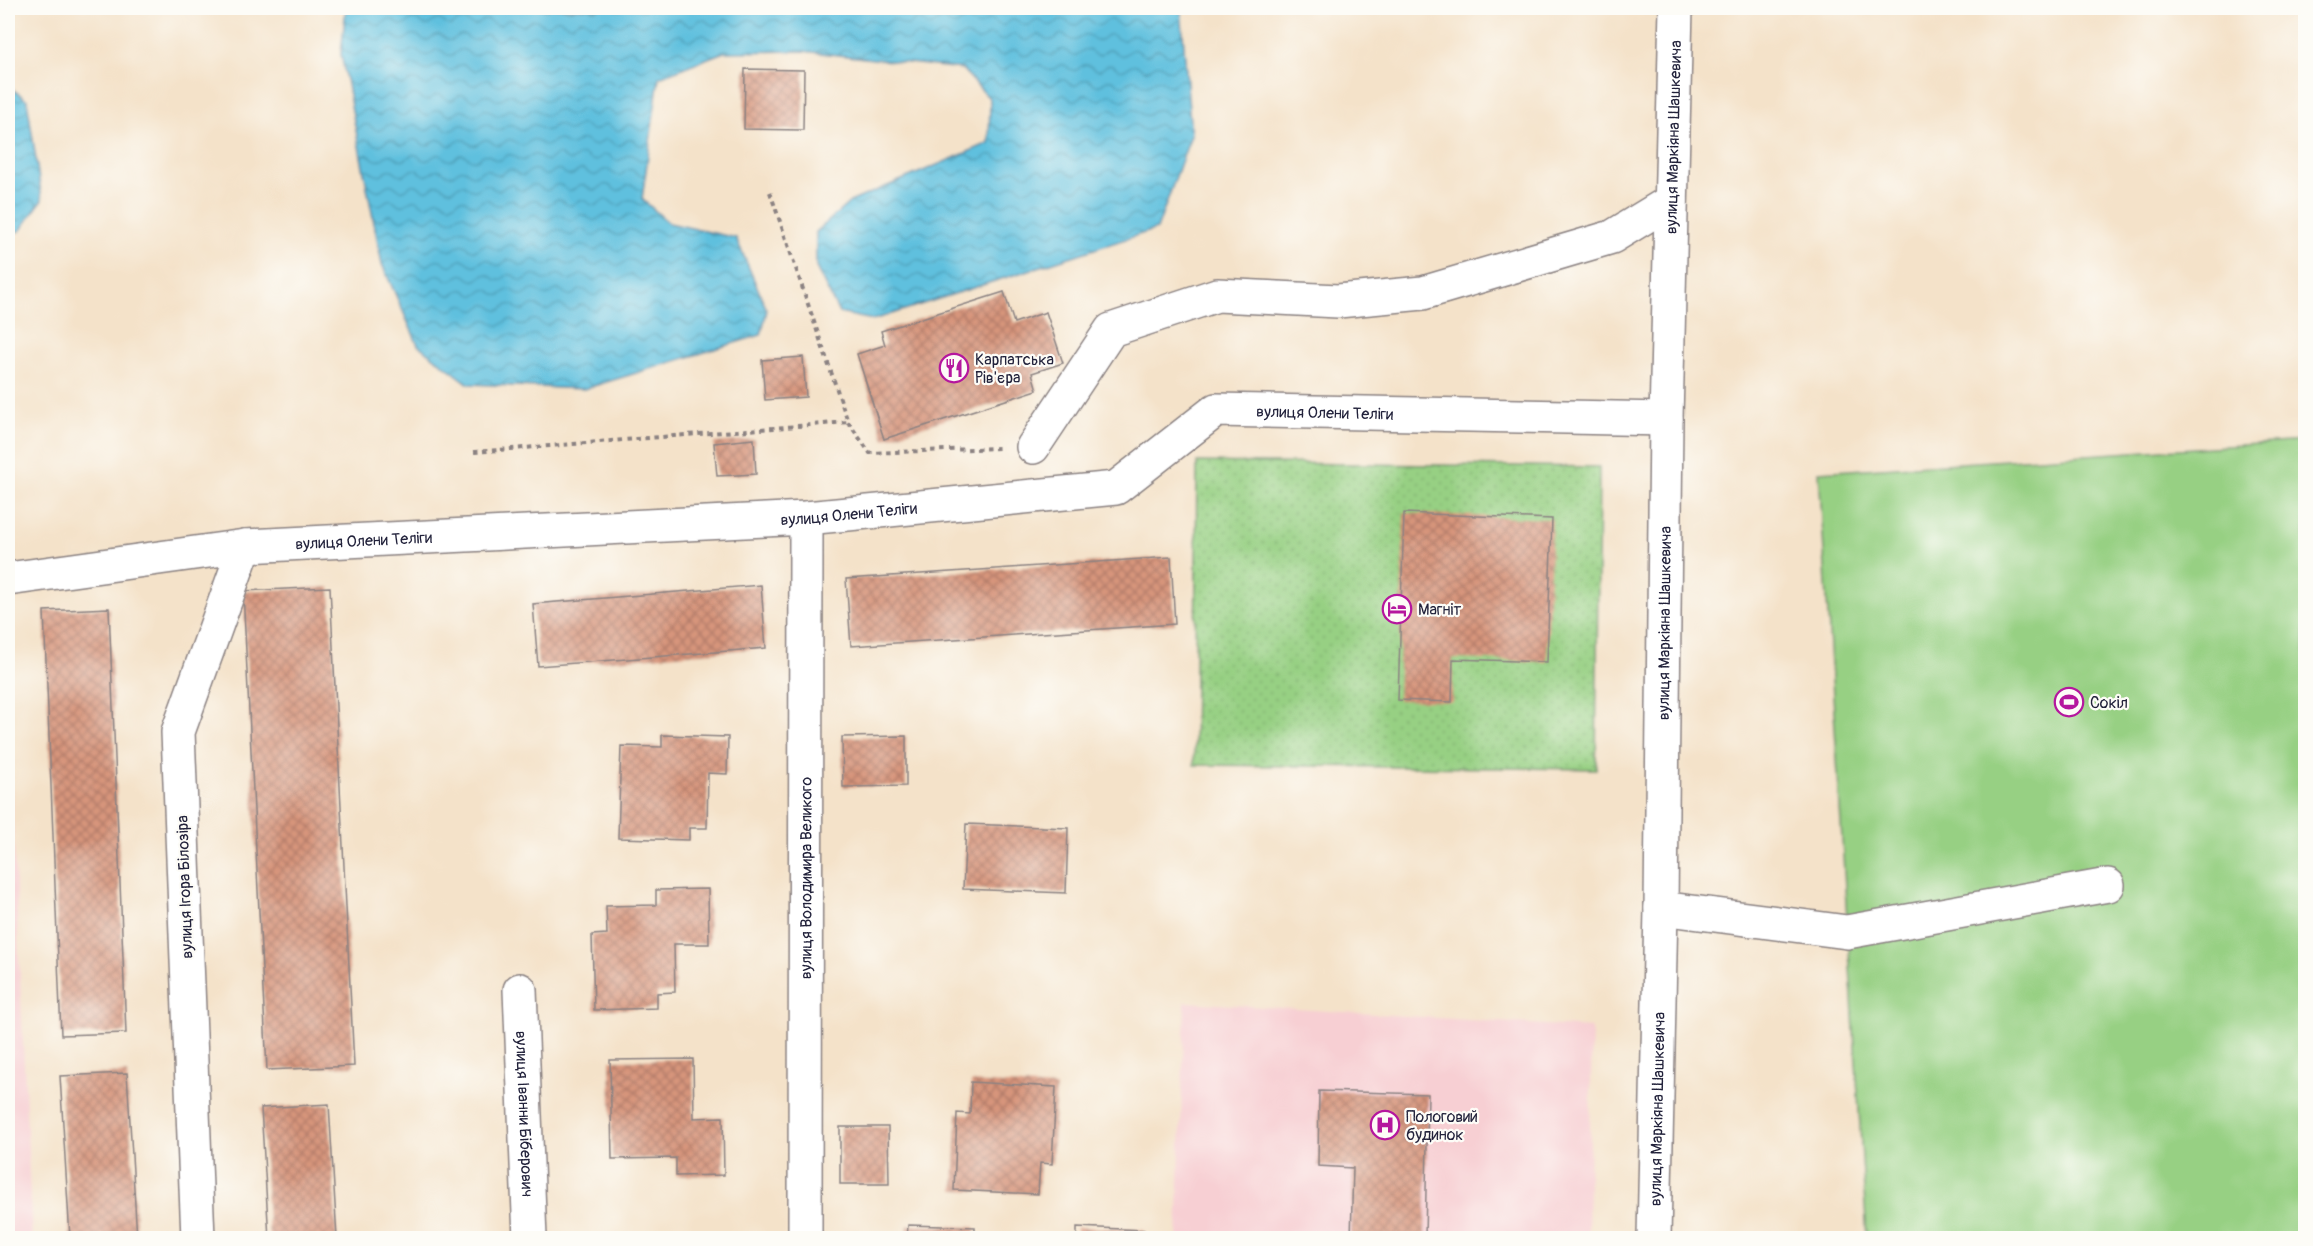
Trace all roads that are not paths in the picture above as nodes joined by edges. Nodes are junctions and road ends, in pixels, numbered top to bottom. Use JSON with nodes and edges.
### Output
{"nodes":[{"id":1,"x":1677,"y":8,"type":"edge"},
{"id":2,"x":1671,"y":201,"type":"junction"},
{"id":3,"x":1666,"y":419,"type":"junction"},
{"id":4,"x":1033,"y":447,"type":"road end"},
{"id":5,"x":806,"y":518,"type":"junction"},
{"id":6,"x":245,"y":546,"type":"junction"},
{"id":7,"x":8,"y":579,"type":"edge"},
{"id":8,"x":2108,"y":885,"type":"dead end"},
{"id":9,"x":1661,"y":908,"type":"junction"},
{"id":10,"x":520,"y":990,"type":"dead end"},
{"id":11,"x":198,"y":1239,"type":"edge"},
{"id":12,"x":530,"y":1239,"type":"edge"},
{"id":13,"x":805,"y":1239,"type":"edge"},
{"id":14,"x":1654,"y":1239,"type":"edge"}],
"edges":[{"from":1,"to":2,"type":"street","name":"вулиця Маркіяна Шашкевича"},
{"from":2,"to":3,"type":"street","name":"вулиця Маркіяна Шашкевича"},
{"from":2,"to":4,"type":"street"},
{"from":3,"to":5,"type":"street","name":"вулиця Олени Теліги"},
{"from":3,"to":9,"type":"street","name":"вулиця Маркіяна Шашкевича"},
{"from":5,"to":6,"type":"street","name":"вулиця Олени Теліги"},
{"from":5,"to":13,"type":"street","name":"вулиця Володимира Великого"},
{"from":6,"to":7,"type":"street","name":"вулиця Олени Теліги"},
{"from":6,"to":11,"type":"street","name":"вулиця Ігора Білозіра"},
{"from":8,"to":9,"type":"street"},
{"from":9,"to":14,"type":"street","name":"вулиця Маркіяна Шашкевича"},
{"from":10,"to":12,"type":"street","name":"вулиця Іванни Біберович"}]}
